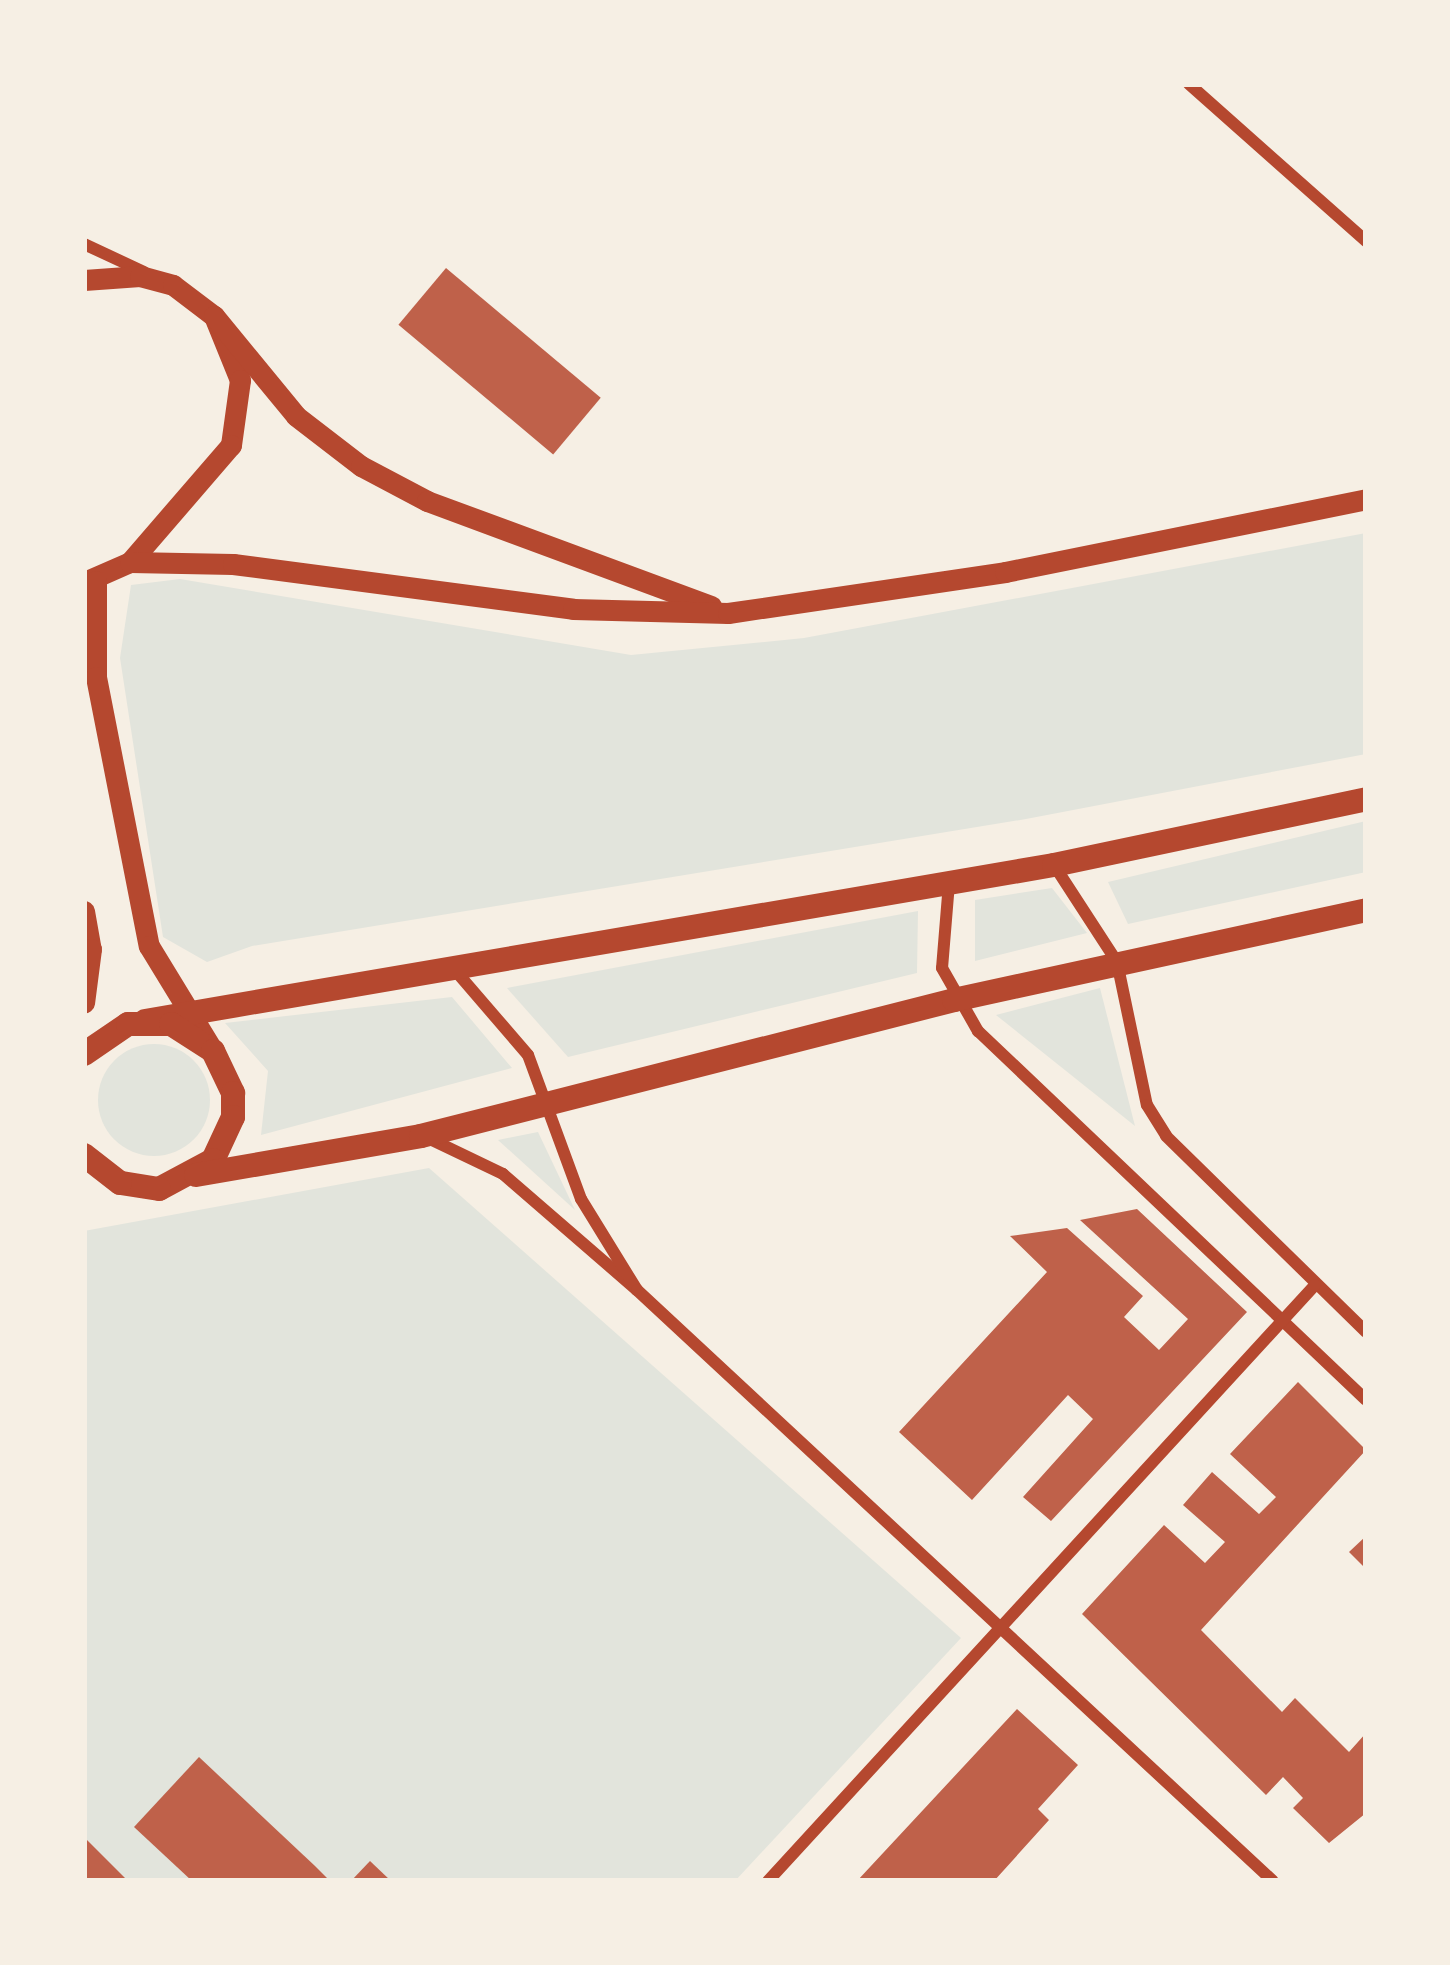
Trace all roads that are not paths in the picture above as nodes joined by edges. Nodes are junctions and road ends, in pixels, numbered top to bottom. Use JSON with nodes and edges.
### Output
{"nodes":[{"id":1,"x":1190,"y":84,"type":"edge"},
{"id":2,"x":1366,"y":242,"type":"edge"},
{"id":3,"x":84,"y":244,"type":"edge"},
{"id":4,"x":84,"y":280,"type":"edge"},
{"id":5,"x":173,"y":285,"type":"junction"},
{"id":6,"x":214,"y":316,"type":"junction"},
{"id":7,"x":1366,"y":499,"type":"edge"},
{"id":8,"x":130,"y":562,"type":"junction"},
{"id":9,"x":90,"y":581,"type":"edge"},
{"id":10,"x":728,"y":613,"type":"junction"},
{"id":11,"x":1366,"y":800,"type":"edge"},
{"id":12,"x":1054,"y":865,"type":"junction"},
{"id":13,"x":949,"y":882,"type":"junction"},
{"id":14,"x":1366,"y":910,"type":"edge"},
{"id":15,"x":84,"y":911,"type":"edge"},
{"id":16,"x":1117,"y":962,"type":"junction"},
{"id":17,"x":455,"y":970,"type":"junction"},
{"id":18,"x":954,"y":1000,"type":"junction"},
{"id":19,"x":84,"y":1003,"type":"edge"},
{"id":20,"x":194,"y":1012,"type":"junction"},
{"id":21,"x":145,"y":1022,"type":"junction"},
{"id":22,"x":113,"y":1029,"type":"junction"},
{"id":23,"x":84,"y":1040,"type":"edge"},
{"id":24,"x":214,"y":1051,"type":"junction"},
{"id":25,"x":84,"y":1054,"type":"edge"},
{"id":26,"x":545,"y":1103,"type":"junction"},
{"id":27,"x":422,"y":1136,"type":"junction"},
{"id":28,"x":84,"y":1155,"type":"edge"},
{"id":29,"x":196,"y":1175,"type":"junction"},
{"id":30,"x":120,"y":1183,"type":"junction"},
{"id":31,"x":84,"y":1186,"type":"edge"},
{"id":32,"x":1315,"y":1285,"type":"junction"},
{"id":33,"x":637,"y":1291,"type":"junction"},
{"id":34,"x":1283,"y":1323,"type":"junction"},
{"id":35,"x":1366,"y":1331,"type":"edge"},
{"id":36,"x":1366,"y":1400,"type":"edge"},
{"id":37,"x":1003,"y":1632,"type":"junction"},
{"id":38,"x":768,"y":1881,"type":"edge"},
{"id":39,"x":1273,"y":1881,"type":"edge"}],
"edges":[{"from":1,"to":2,"type":"street"},
{"from":3,"to":5,"type":"street"},
{"from":4,"to":5,"type":"street"},
{"from":5,"to":6,"type":"street"},
{"from":6,"to":8,"type":"street"},
{"from":6,"to":10,"type":"street"},
{"from":7,"to":10,"type":"street"},
{"from":8,"to":9,"type":"street"},
{"from":8,"to":10,"type":"street"},
{"from":9,"to":20,"type":"street"},
{"from":11,"to":12,"type":"main road"},
{"from":12,"to":13,"type":"main road"},
{"from":12,"to":16,"type":"street"},
{"from":13,"to":17,"type":"main road"},
{"from":13,"to":18,"type":"street"},
{"from":14,"to":16,"type":"main road"},
{"from":15,"to":19,"type":"street"},
{"from":16,"to":18,"type":"main road"},
{"from":16,"to":32,"type":"street"},
{"from":17,"to":20,"type":"main road"},
{"from":17,"to":26,"type":"street"},
{"from":18,"to":26,"type":"main road"},
{"from":18,"to":34,"type":"street"},
{"from":20,"to":21,"type":"main road"},
{"from":20,"to":24,"type":"street"},
{"from":21,"to":22,"type":"main road"},
{"from":21,"to":24,"type":"main road"},
{"from":22,"to":23,"type":"main road"},
{"from":22,"to":25,"type":"main road"},
{"from":24,"to":29,"type":"main road"},
{"from":26,"to":27,"type":"main road"},
{"from":26,"to":33,"type":"street"},
{"from":27,"to":29,"type":"main road"},
{"from":27,"to":33,"type":"street"},
{"from":28,"to":30,"type":"main road"},
{"from":29,"to":30,"type":"main road"},
{"from":30,"to":31,"type":"main road"},
{"from":32,"to":34,"type":"street"},
{"from":32,"to":35,"type":"street"},
{"from":33,"to":37,"type":"street"},
{"from":34,"to":36,"type":"street"},
{"from":34,"to":37,"type":"street"},
{"from":37,"to":38,"type":"street"},
{"from":37,"to":39,"type":"street"}]}
